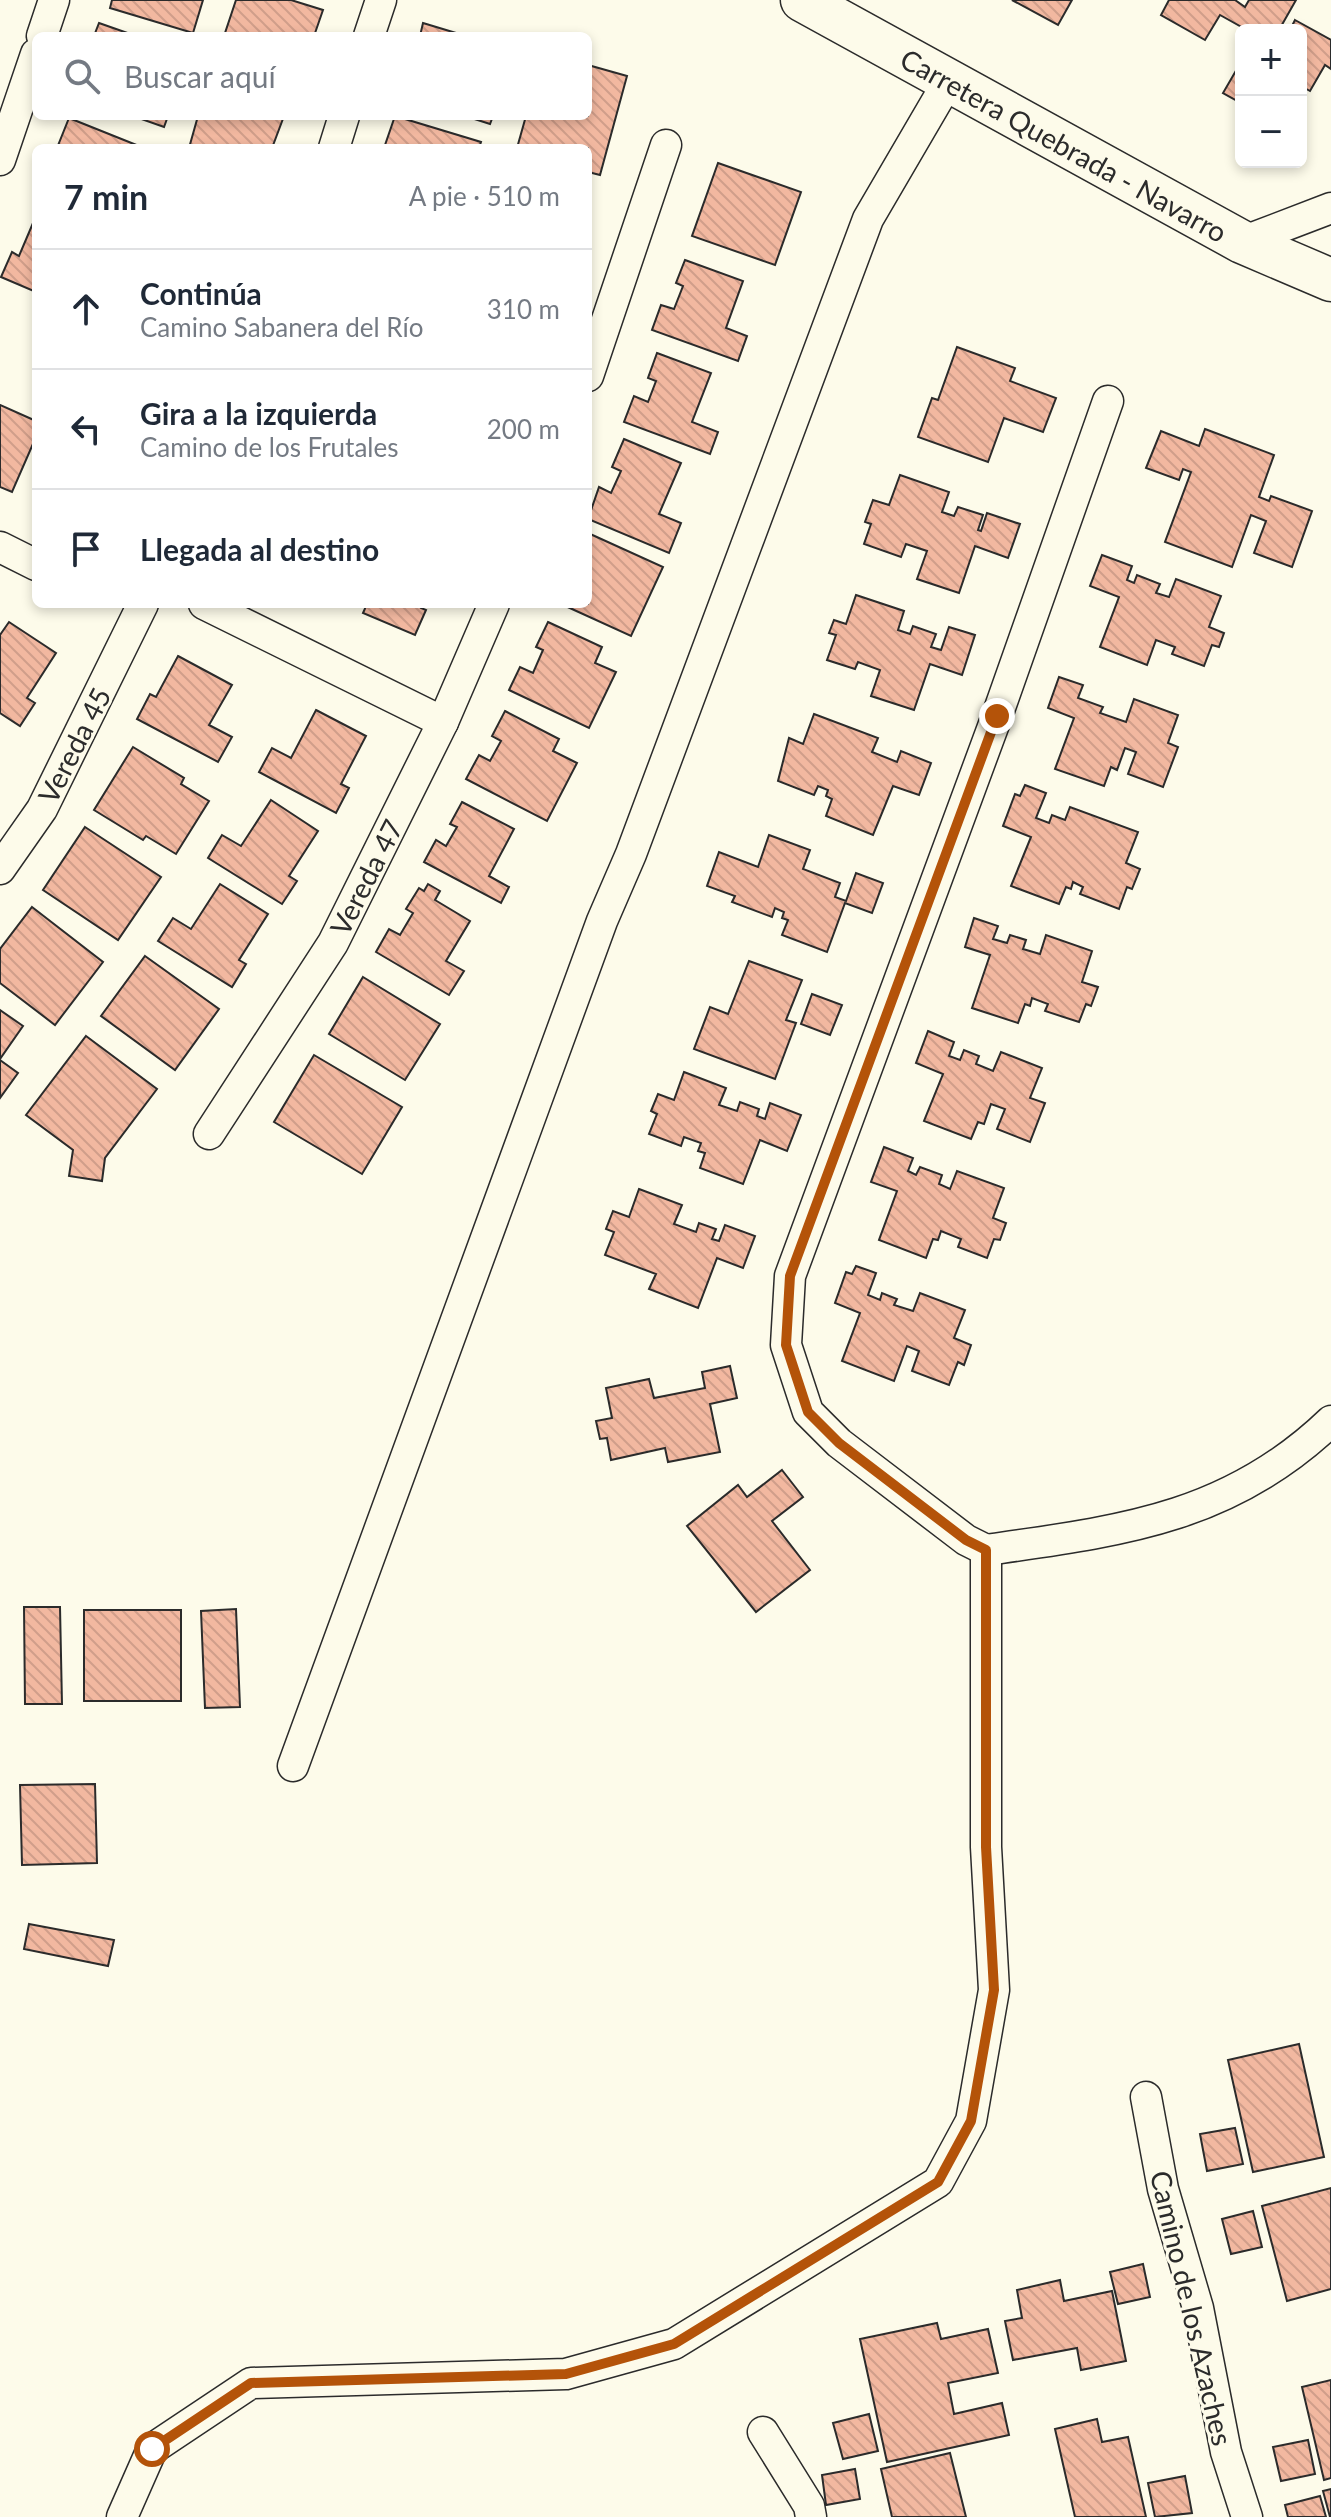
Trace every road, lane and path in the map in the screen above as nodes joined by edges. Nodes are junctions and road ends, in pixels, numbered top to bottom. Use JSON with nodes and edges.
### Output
{"nodes":[{"id":1,"x":54,"y":0,"type":"edge"},
{"id":2,"x":381,"y":0,"type":"edge"},
{"id":3,"x":819,"y":4,"type":"edge"},
{"id":4,"x":43,"y":32,"type":"edge"},
{"id":5,"x":370,"y":32,"type":"edge"},
{"id":6,"x":32,"y":66,"type":"edge"},
{"id":7,"x":948,"y":82,"type":"junction"},
{"id":8,"x":343,"y":120,"type":"edge"},
{"id":9,"x":335,"y":144,"type":"edge"},
{"id":10,"x":666,"y":145,"type":"dead end"},
{"id":11,"x":0,"y":160,"type":"edge"},
{"id":12,"x":1331,"y":208,"type":"edge"},
{"id":13,"x":1242,"y":242,"type":"junction"},
{"id":14,"x":1331,"y":280,"type":"edge"},
{"id":15,"x":592,"y":364,"type":"edge"},
{"id":16,"x":1108,"y":401,"type":"dead end"},
{"id":17,"x":0,"y":547,"type":"edge"},
{"id":18,"x":32,"y":563,"type":"edge"},
{"id":19,"x":132,"y":608,"type":"edge"},
{"id":20,"x":212,"y":608,"type":"edge"},
{"id":21,"x":492,"y":608,"type":"edge"},
{"id":22,"x":443,"y":722,"type":"junction"},
{"id":23,"x":0,"y":869,"type":"edge"},
{"id":24,"x":209,"y":1134,"type":"dead end"},
{"id":25,"x":1331,"y":1421,"type":"edge"},
{"id":26,"x":986,"y":1550,"type":"junction"},
{"id":27,"x":293,"y":1766,"type":"dead end"},
{"id":28,"x":1146,"y":2097,"type":"dead end"},
{"id":29,"x":763,"y":2432,"type":"dead end"},
{"id":30,"x":122,"y":2517,"type":"edge"},
{"id":31,"x":811,"y":2517,"type":"edge"},
{"id":32,"x":1247,"y":2517,"type":"edge"}],
"edges":[{"from":1,"to":4,"type":"street"},
{"from":2,"to":5,"type":"street"},
{"from":3,"to":7,"type":"street","name":"Carretera Quebrada - Navarro"},
{"from":6,"to":11,"type":"street"},
{"from":7,"to":13,"type":"street","name":"Carretera Quebrada - Navarro"},
{"from":7,"to":27,"type":"street"},
{"from":8,"to":9,"type":"street"},
{"from":10,"to":15,"type":"street"},
{"from":12,"to":13,"type":"street"},
{"from":13,"to":14,"type":"street","name":"Carretera Quebrada - Navarro"},
{"from":16,"to":26,"type":"street"},
{"from":17,"to":18,"type":"street"},
{"from":19,"to":23,"type":"street","name":"Vereda 45"},
{"from":20,"to":22,"type":"street"},
{"from":21,"to":22,"type":"street","name":"Vereda 47"},
{"from":22,"to":24,"type":"street","name":"Vereda 47"},
{"from":25,"to":26,"type":"street"},
{"from":26,"to":30,"type":"street"},
{"from":28,"to":32,"type":"street","name":"Camino de los Azaches"},
{"from":29,"to":31,"type":"street"}]}
